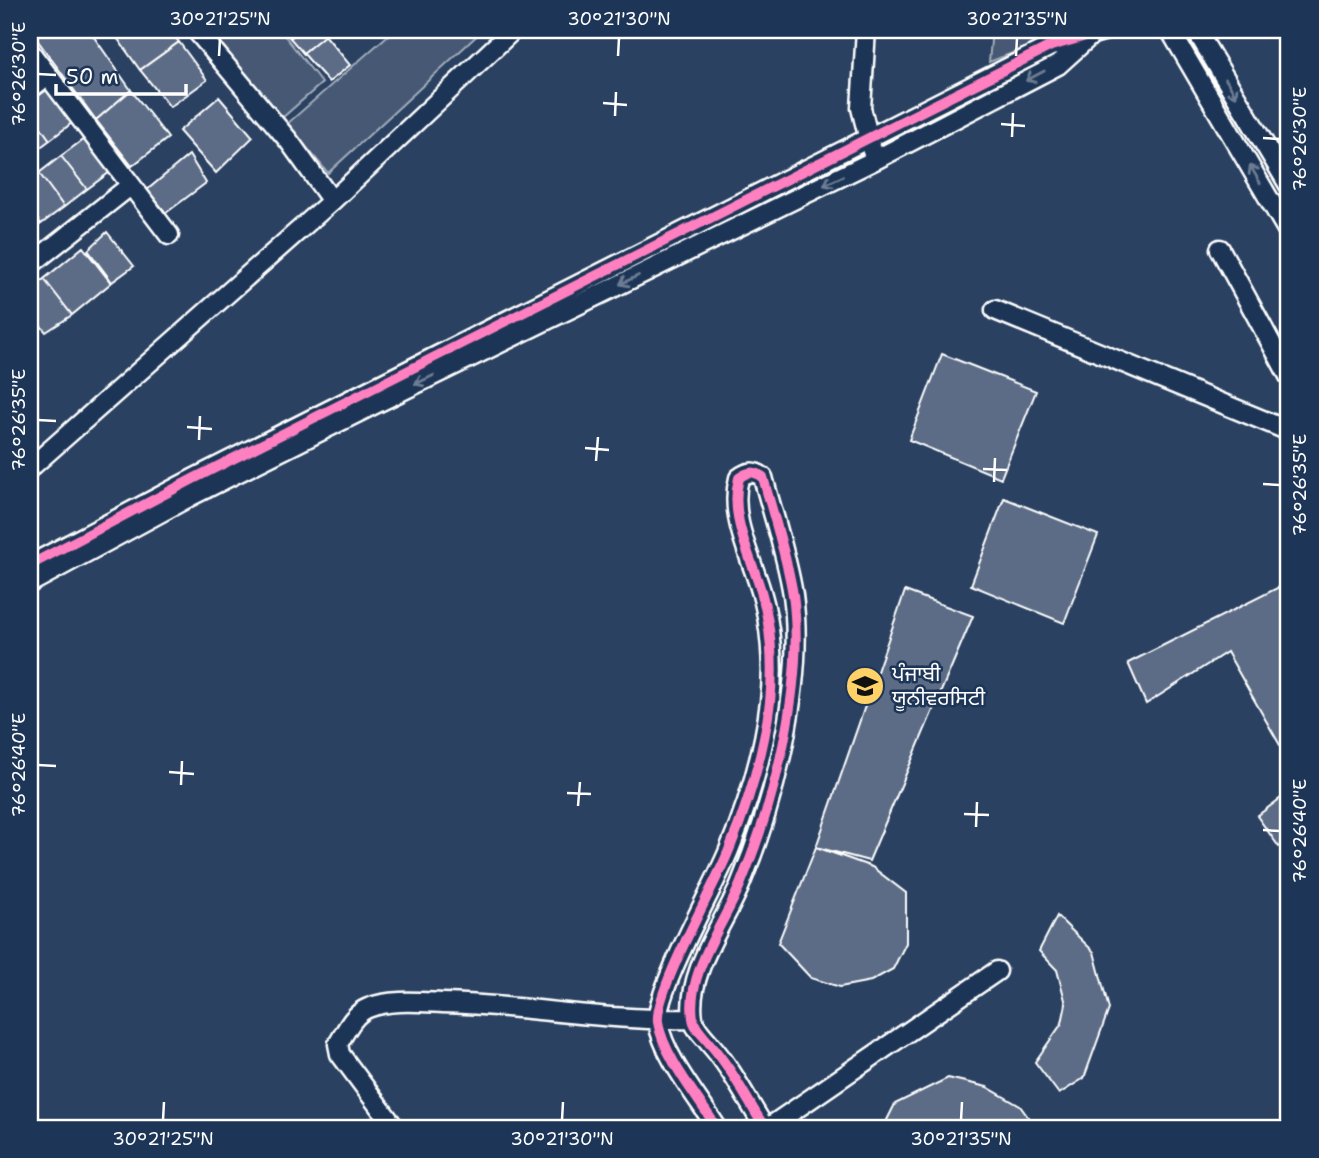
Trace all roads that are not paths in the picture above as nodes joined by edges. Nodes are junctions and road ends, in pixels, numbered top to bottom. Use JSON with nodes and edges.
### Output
{"nodes":[{"id":1,"x":196,"y":30,"type":"edge"},
{"id":2,"x":513,"y":30,"type":"edge"},
{"id":3,"x":866,"y":30,"type":"edge"},
{"id":4,"x":1107,"y":30,"type":"edge"},
{"id":5,"x":1170,"y":30,"type":"edge"},
{"id":6,"x":1196,"y":30,"type":"edge"},
{"id":7,"x":1090,"y":36,"type":"junction"},
{"id":8,"x":30,"y":52,"type":"edge"},
{"id":9,"x":48,"y":75,"type":"junction"},
{"id":10,"x":30,"y":89,"type":"edge"},
{"id":11,"x":869,"y":140,"type":"junction"},
{"id":12,"x":875,"y":160,"type":"junction"},
{"id":13,"x":1289,"y":185,"type":"edge"},
{"id":14,"x":130,"y":186,"type":"junction"},
{"id":15,"x":332,"y":201,"type":"junction"},
{"id":16,"x":1289,"y":233,"type":"edge"},
{"id":17,"x":169,"y":235,"type":"dead end"},
{"id":18,"x":1220,"y":249,"type":"dead end"},
{"id":19,"x":30,"y":265,"type":"edge"},
{"id":20,"x":995,"y":310,"type":"dead end"},
{"id":21,"x":1289,"y":376,"type":"edge"},
{"id":22,"x":1289,"y":431,"type":"edge"},
{"id":23,"x":30,"y":468,"type":"edge"},
{"id":24,"x":60,"y":558,"type":"junction"},
{"id":25,"x":30,"y":565,"type":"edge"},
{"id":26,"x":30,"y":583,"type":"edge"},
{"id":27,"x":997,"y":971,"type":"dead end"},
{"id":28,"x":692,"y":1019,"type":"junction"},
{"id":29,"x":657,"y":1021,"type":"junction"},
{"id":30,"x":395,"y":1128,"type":"edge"},
{"id":31,"x":717,"y":1128,"type":"edge"},
{"id":32,"x":766,"y":1128,"type":"edge"}],
"edges":[{"from":1,"to":15,"type":"street"},
{"from":2,"to":15,"type":"street"},
{"from":3,"to":11,"type":"street"},
{"from":4,"to":7,"type":"street"},
{"from":16,"to":5,"type":"street","one_way":true},
{"from":6,"to":13,"type":"street","one_way":true},
{"from":7,"to":11,"type":"street"},
{"from":7,"to":12,"type":"street","one_way":true},
{"from":8,"to":9,"type":"street"},
{"from":9,"to":10,"type":"street"},
{"from":9,"to":14,"type":"street"},
{"from":11,"to":12,"type":"street"},
{"from":11,"to":24,"type":"street"},
{"from":12,"to":24,"type":"street","one_way":true},
{"from":14,"to":17,"type":"street"},
{"from":14,"to":19,"type":"street"},
{"from":15,"to":23,"type":"street"},
{"from":18,"to":21,"type":"street"},
{"from":20,"to":22,"type":"street"},
{"from":24,"to":25,"type":"street"},
{"from":24,"to":26,"type":"street"},
{"from":27,"to":32,"type":"street"},
{"from":28,"to":29,"type":"street"},
{"from":28,"to":29,"type":"street"},
{"from":28,"to":32,"type":"street"},
{"from":29,"to":30,"type":"street"},
{"from":29,"to":31,"type":"street"}]}
